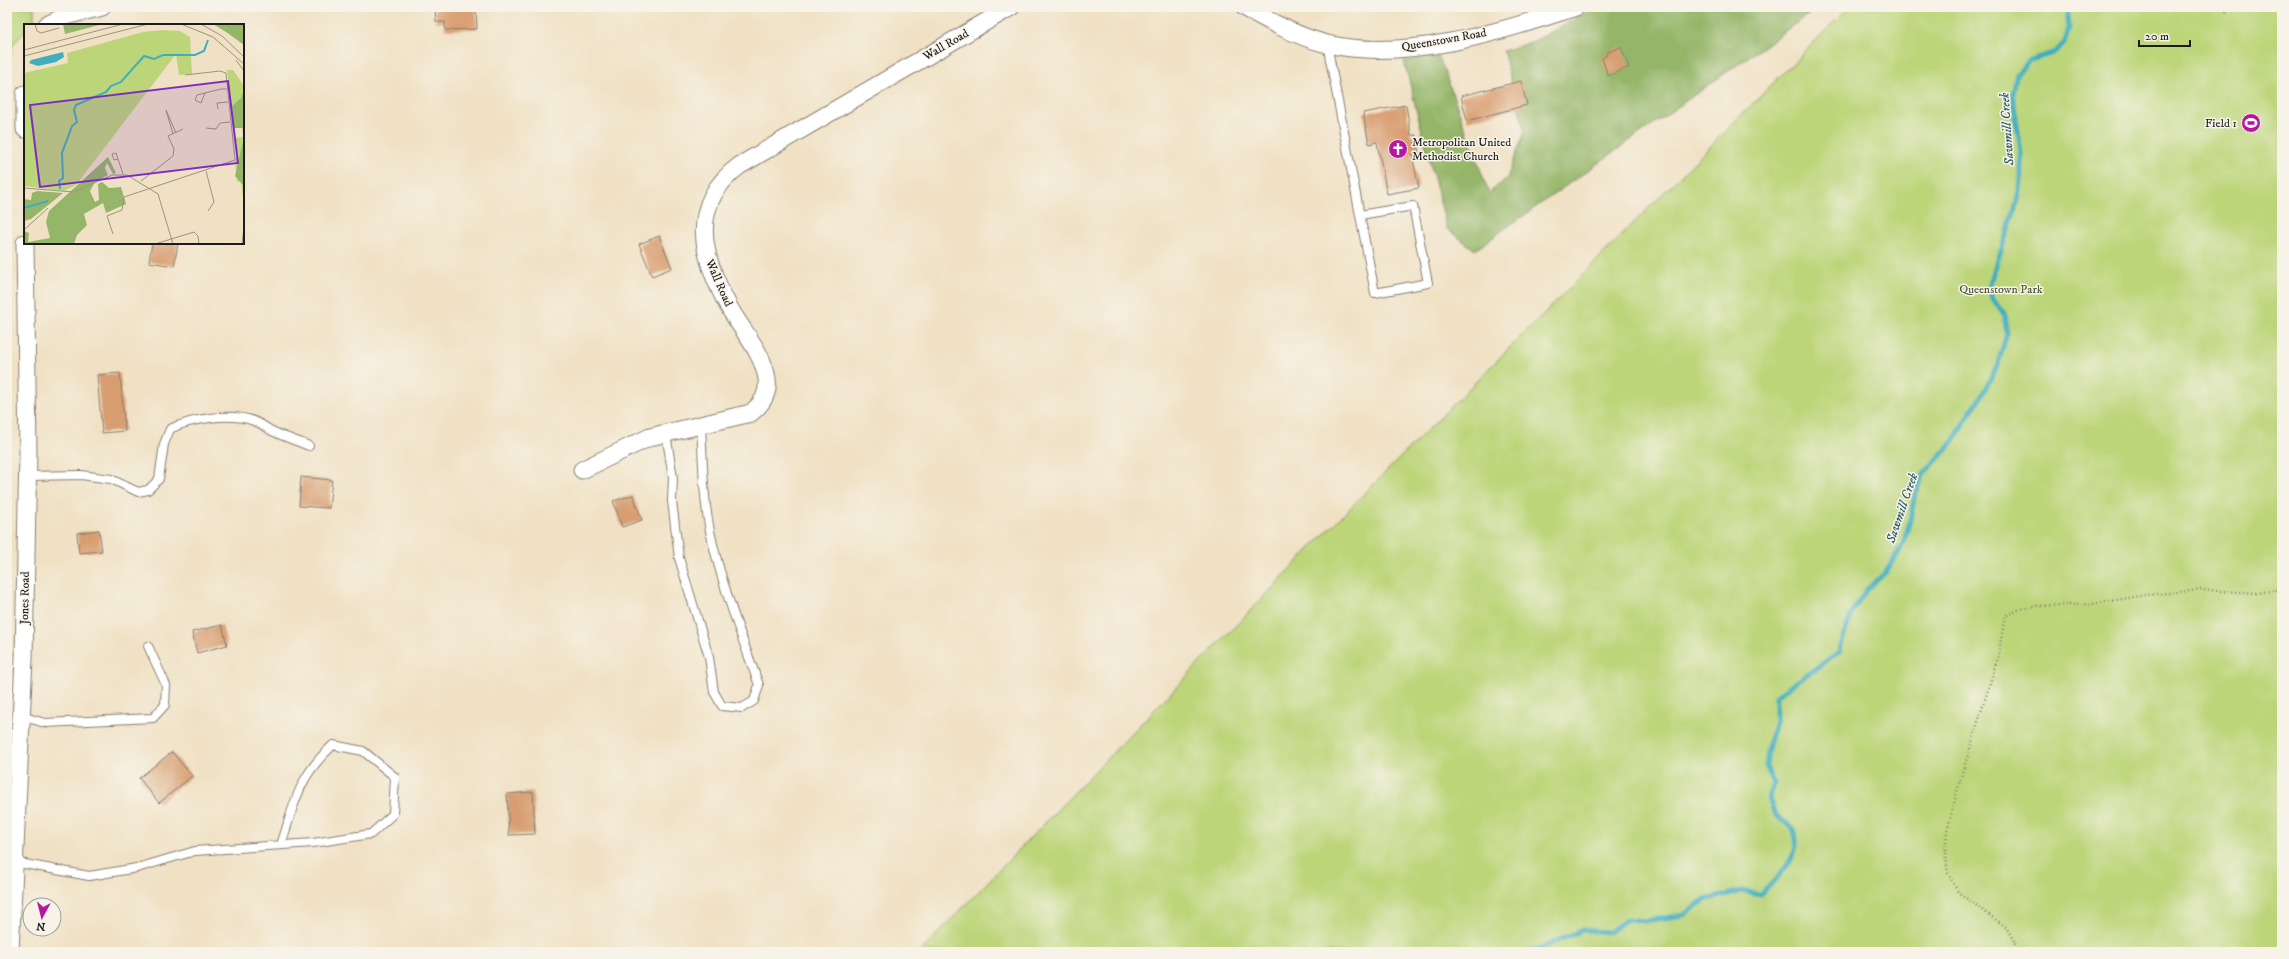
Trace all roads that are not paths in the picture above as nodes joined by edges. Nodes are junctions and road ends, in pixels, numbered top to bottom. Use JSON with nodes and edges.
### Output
{"nodes":[{"id":1,"x":102,"y":7,"type":"edge"},
{"id":2,"x":1011,"y":7,"type":"edge"},
{"id":3,"x":1244,"y":7,"type":"edge"},
{"id":4,"x":1576,"y":7,"type":"edge"},
{"id":5,"x":49,"y":24,"type":"edge"},
{"id":6,"x":1327,"y":44,"type":"junction"},
{"id":7,"x":1360,"y":215,"type":"junction"},
{"id":8,"x":25,"y":244,"type":"edge"},
{"id":9,"x":701,"y":425,"type":"junction"},
{"id":10,"x":666,"y":433,"type":"junction"},
{"id":11,"x":309,"y":446,"type":"dead end"},
{"id":12,"x":582,"y":470,"type":"dead end"},
{"id":13,"x":27,"y":476,"type":"junction"},
{"id":14,"x":148,"y":646,"type":"dead end"},
{"id":15,"x":21,"y":716,"type":"junction"},
{"id":16,"x":281,"y":846,"type":"junction"},
{"id":17,"x":14,"y":862,"type":"junction"},
{"id":18,"x":10,"y":952,"type":"edge"}],
"edges":[{"from":1,"to":5,"type":"street"},
{"from":2,"to":9,"type":"street","name":"Wall Road"},
{"from":3,"to":6,"type":"street","name":"Queenstown Road"},
{"from":4,"to":6,"type":"street","name":"Queenstown Road"},
{"from":6,"to":7,"type":"lane"},
{"from":7,"to":7,"type":"lane"},
{"from":8,"to":13,"type":"street","name":"Jones Road"},
{"from":9,"to":10,"type":"street","name":"Wall Road"},
{"from":9,"to":10,"type":"lane"},
{"from":10,"to":12,"type":"street","name":"Wall Road"},
{"from":11,"to":13,"type":"lane"},
{"from":13,"to":15,"type":"street","name":"Jones Road"},
{"from":14,"to":15,"type":"lane"},
{"from":15,"to":17,"type":"street","name":"Jones Road"},
{"from":16,"to":16,"type":"lane"},
{"from":16,"to":17,"type":"lane"},
{"from":17,"to":18,"type":"street","name":"Jones Road"}]}
